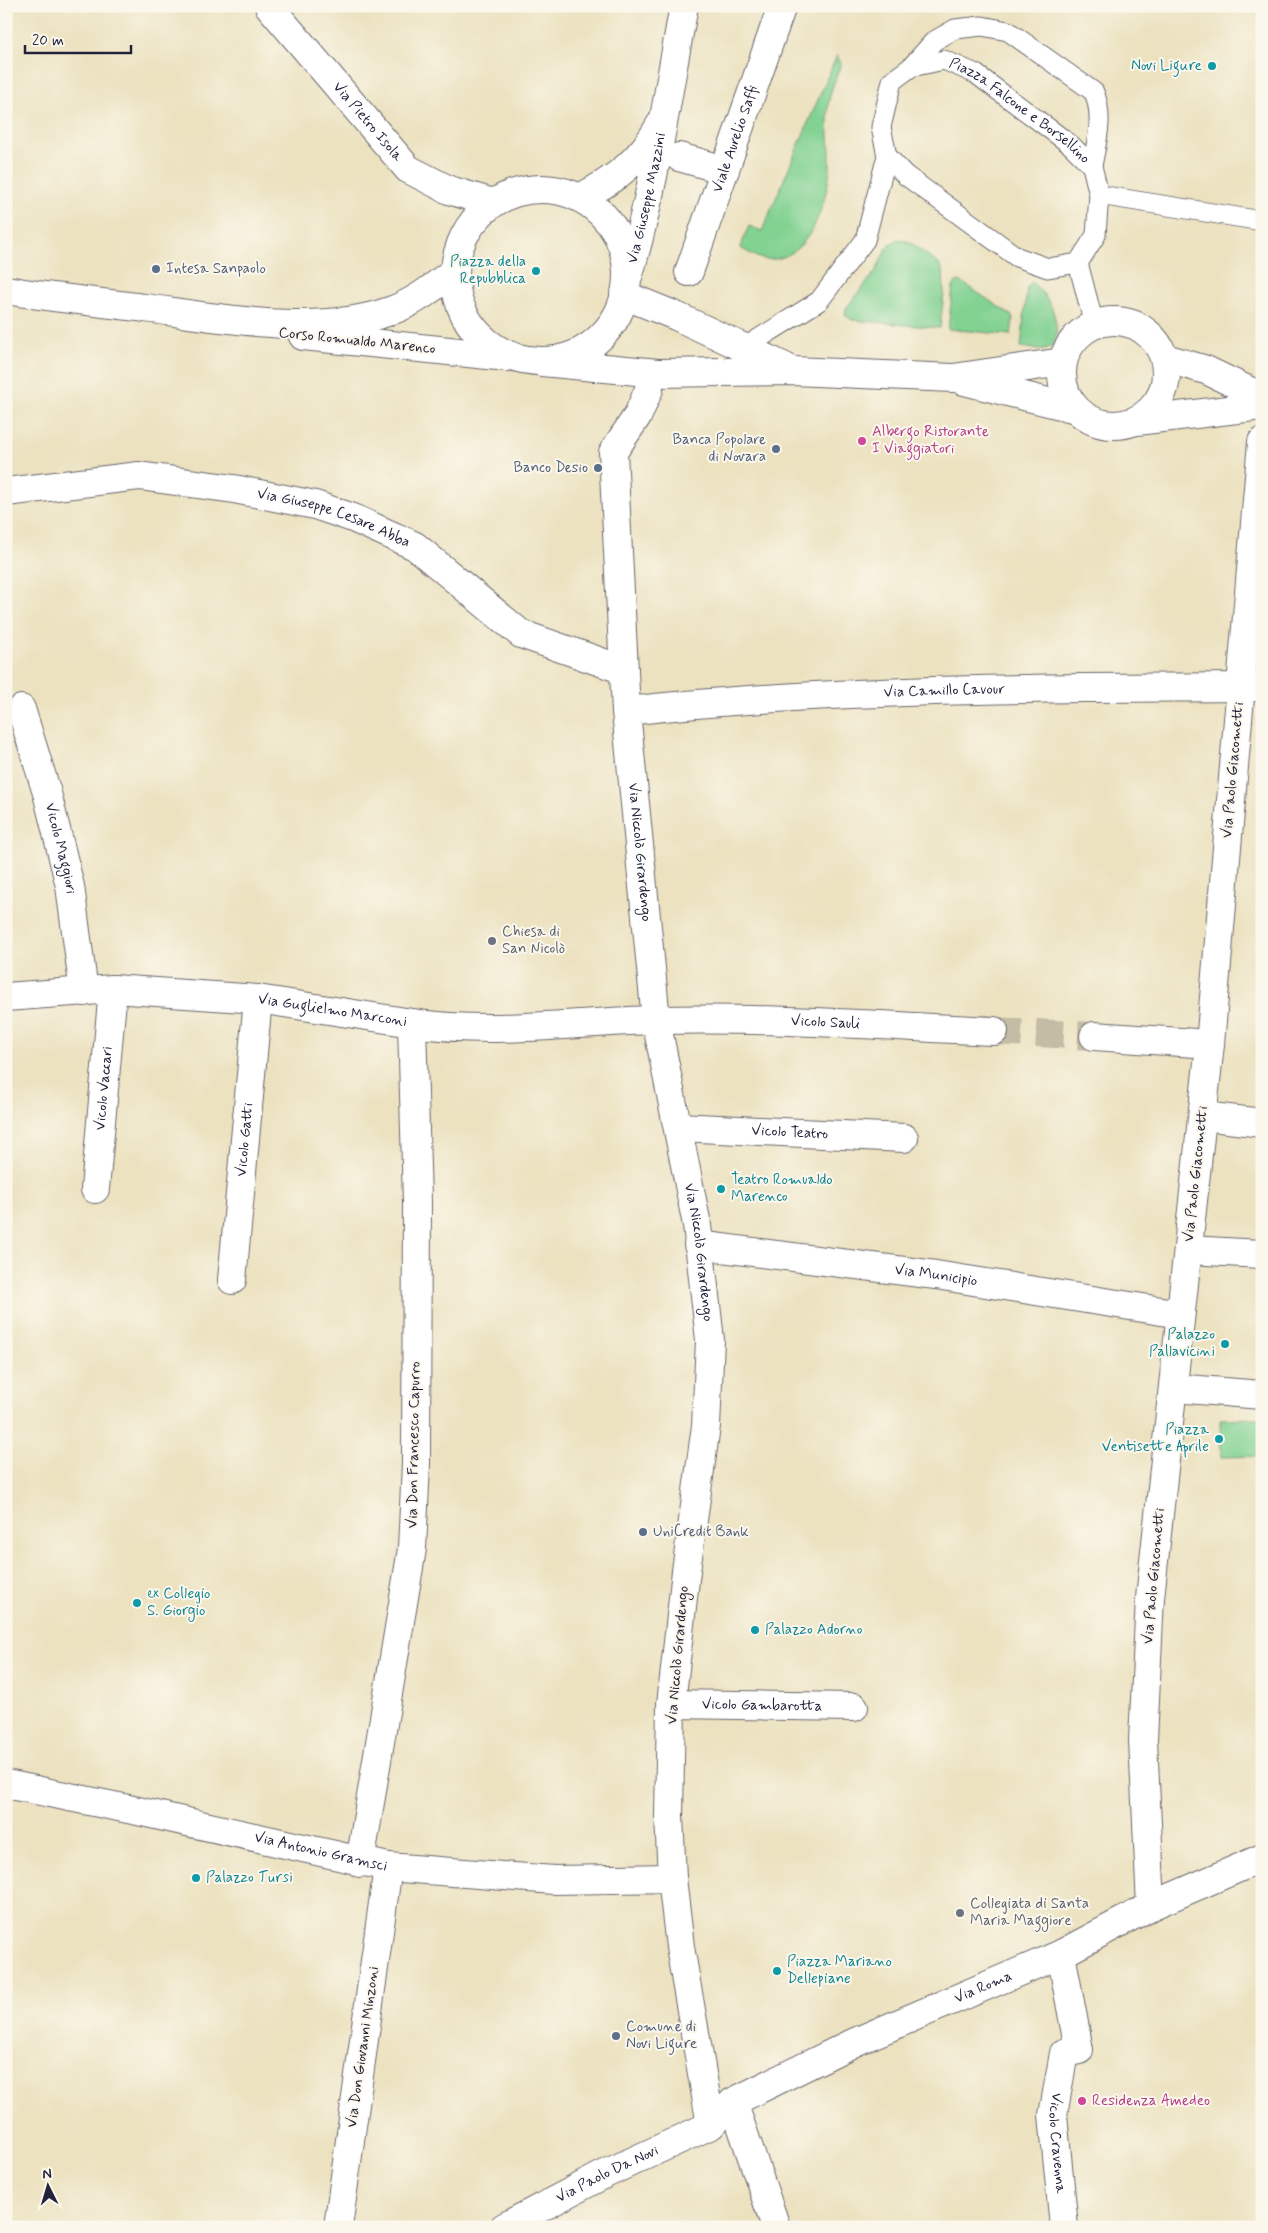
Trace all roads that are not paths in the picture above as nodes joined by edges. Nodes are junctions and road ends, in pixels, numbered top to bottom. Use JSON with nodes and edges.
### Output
{"nodes":[{"id":1,"x":269,"y":6,"type":"edge"},
{"id":2,"x":684,"y":6,"type":"edge"},
{"id":3,"x":782,"y":6,"type":"edge"},
{"id":4,"x":911,"y":67,"type":"junction"},
{"id":5,"x":662,"y":122,"type":"junction"},
{"id":6,"x":887,"y":156,"type":"junction"},
{"id":7,"x":679,"y":157,"type":"dead end"},
{"id":8,"x":1092,"y":166,"type":"junction"},
{"id":9,"x":725,"y":170,"type":"junction"},
{"id":10,"x":1099,"y":195,"type":"junction"},
{"id":11,"x":580,"y":198,"type":"junction"},
{"id":12,"x":493,"y":203,"type":"junction"},
{"id":13,"x":1262,"y":221,"type":"edge"},
{"id":14,"x":1078,"y":263,"type":"junction"},
{"id":15,"x":454,"y":271,"type":"junction"},
{"id":16,"x":689,"y":272,"type":"dead end"},
{"id":17,"x":626,"y":285,"type":"junction"},
{"id":18,"x":6,"y":290,"type":"edge"},
{"id":19,"x":199,"y":315,"type":"junction"},
{"id":20,"x":1094,"y":324,"type":"junction"},
{"id":21,"x":742,"y":349,"type":"junction"},
{"id":22,"x":1165,"y":358,"type":"junction"},
{"id":23,"x":529,"y":360,"type":"junction"},
{"id":24,"x":1062,"y":362,"type":"junction"},
{"id":25,"x":793,"y":371,"type":"junction"},
{"id":26,"x":953,"y":378,"type":"junction"},
{"id":27,"x":649,"y":389,"type":"dead end"},
{"id":28,"x":1262,"y":397,"type":"edge"},
{"id":29,"x":1262,"y":406,"type":"edge"},
{"id":30,"x":1076,"y":409,"type":"junction"},
{"id":31,"x":1137,"y":421,"type":"junction"},
{"id":32,"x":1262,"y":442,"type":"edge"},
{"id":33,"x":6,"y":492,"type":"edge"},
{"id":34,"x":624,"y":670,"type":"junction"},
{"id":35,"x":1251,"y":687,"type":"edge"},
{"id":36,"x":21,"y":709,"type":"dead end"},
{"id":37,"x":626,"y":710,"type":"junction"},
{"id":38,"x":113,"y":989,"type":"junction"},
{"id":39,"x":84,"y":992,"type":"junction"},
{"id":40,"x":6,"y":998,"type":"edge"},
{"id":41,"x":258,"y":999,"type":"junction"},
{"id":42,"x":656,"y":1020,"type":"junction"},
{"id":43,"x":412,"y":1023,"type":"junction"},
{"id":44,"x":994,"y":1031,"type":"tunnel mouth"},
{"id":45,"x":1094,"y":1036,"type":"tunnel mouth"},
{"id":46,"x":1210,"y":1044,"type":"junction"},
{"id":47,"x":1203,"y":1116,"type":"junction"},
{"id":48,"x":1262,"y":1123,"type":"edge"},
{"id":49,"x":678,"y":1127,"type":"junction"},
{"id":50,"x":904,"y":1138,"type":"dead end"},
{"id":51,"x":95,"y":1189,"type":"dead end"},
{"id":52,"x":698,"y":1245,"type":"junction"},
{"id":53,"x":1188,"y":1250,"type":"junction"},
{"id":54,"x":1262,"y":1254,"type":"edge"},
{"id":55,"x":232,"y":1280,"type":"dead end"},
{"id":56,"x":1174,"y":1313,"type":"dead end"},
{"id":57,"x":1174,"y":1388,"type":"junction"},
{"id":58,"x":1262,"y":1395,"type":"edge"},
{"id":59,"x":671,"y":1704,"type":"junction"},
{"id":60,"x":854,"y":1708,"type":"dead end"},
{"id":61,"x":6,"y":1784,"type":"edge"},
{"id":62,"x":1262,"y":1858,"type":"edge"},
{"id":63,"x":360,"y":1863,"type":"junction"},
{"id":64,"x":388,"y":1867,"type":"junction"},
{"id":65,"x":672,"y":1878,"type":"junction"},
{"id":66,"x":1151,"y":1906,"type":"junction"},
{"id":67,"x":1061,"y":1954,"type":"junction"},
{"id":68,"x":733,"y":2102,"type":"junction"},
{"id":69,"x":711,"y":2125,"type":"junction"},
{"id":70,"x":338,"y":2227,"type":"edge"},
{"id":71,"x":504,"y":2227,"type":"edge"},
{"id":72,"x":776,"y":2227,"type":"edge"},
{"id":73,"x":1064,"y":2227,"type":"edge"}],
"edges":[{"from":1,"to":12,"type":"street","name":"Via Pietro Isola"},
{"from":2,"to":5,"type":"street","name":"Via Giuseppe Mazzini"},
{"from":3,"to":9,"type":"street","name":"Viale Aurelio Saffi"},
{"from":4,"to":6,"type":"lane","name":"Piazza Falcone e Borsellino"},
{"from":4,"to":8,"type":"lane","name":"Piazza Falcone e Borsellino"},
{"from":4,"to":8,"type":"lane"},
{"from":5,"to":11,"type":"street","name":"Via Giuseppe Mazzini"},
{"from":5,"to":17,"type":"street","name":"Via Giuseppe Mazzini"},
{"from":6,"to":14,"type":"lane"},
{"from":6,"to":21,"type":"lane","name":"Piazza Falcone e Borsellino"},
{"from":7,"to":9,"type":"street"},
{"from":8,"to":10,"type":"lane","name":"Piazza Falcone e Borsellino"},
{"from":9,"to":16,"type":"street","name":"Viale Aurelio Saffi"},
{"from":10,"to":13,"type":"lane"},
{"from":10,"to":14,"type":"lane","name":"Piazza Falcone e Borsellino"},
{"from":11,"to":12,"type":"street"},
{"from":11,"to":17,"type":"street"},
{"from":12,"to":15,"type":"street"},
{"from":14,"to":20,"type":"lane"},
{"from":15,"to":19,"type":"street","name":"Corso Romualdo Marenco"},
{"from":15,"to":23,"type":"street"},
{"from":17,"to":21,"type":"street","name":"Corso Romualdo Marenco"},
{"from":17,"to":23,"type":"street"},
{"from":18,"to":19,"type":"street","name":"Corso Romualdo Marenco"},
{"from":19,"to":23,"type":"street","name":"Corso Romualdo Marenco"},
{"from":20,"to":22,"type":"street"},
{"from":20,"to":24,"type":"street"},
{"from":21,"to":25,"type":"street","name":"Corso Romualdo Marenco"},
{"from":22,"to":28,"type":"street"},
{"from":22,"to":31,"type":"street"},
{"from":23,"to":25,"type":"street","name":"Corso Romualdo Marenco"},
{"from":24,"to":26,"type":"street","name":"Corso Romualdo Marenco"},
{"from":24,"to":30,"type":"street"},
{"from":25,"to":26,"type":"street","name":"Corso Romualdo Marenco"},
{"from":26,"to":30,"type":"street","name":"Corso Romualdo Marenco"},
{"from":27,"to":34,"type":"street","name":"Via Niccolò Girardengo"},
{"from":29,"to":31,"type":"street"},
{"from":30,"to":31,"type":"street"},
{"from":32,"to":35,"type":"street","name":"Via Paolo Giacometti"},
{"from":33,"to":34,"type":"street","name":"Via Giuseppe Cesare Abba"},
{"from":34,"to":37,"type":"street","name":"Via Niccolò Girardengo"},
{"from":35,"to":37,"type":"street","name":"Via Camillo Cavour"},
{"from":35,"to":46,"type":"street","name":"Via Paolo Giacometti"},
{"from":36,"to":39,"type":"street","name":"Vicolo Maggiori"},
{"from":37,"to":42,"type":"street","name":"Via Niccolò Girardengo"},
{"from":38,"to":39,"type":"street","name":"Via Guglielmo Marconi"},
{"from":38,"to":41,"type":"street","name":"Via Guglielmo Marconi"},
{"from":38,"to":51,"type":"street","name":"Vicolo Vaccari"},
{"from":39,"to":40,"type":"street","name":"Via Guglielmo Marconi"},
{"from":41,"to":43,"type":"street","name":"Via Guglielmo Marconi"},
{"from":41,"to":55,"type":"street","name":"Vicolo Gatti"},
{"from":42,"to":43,"type":"street","name":"Via Guglielmo Marconi"},
{"from":42,"to":44,"type":"street","name":"Vicolo Sauli"},
{"from":42,"to":49,"type":"street","name":"Via Niccolò Girardengo"},
{"from":43,"to":63,"type":"street","name":"Via Don Francesco Capurro"},
{"from":45,"to":46,"type":"street"},
{"from":46,"to":47,"type":"street","name":"Via Paolo Giacometti"},
{"from":47,"to":48,"type":"street"},
{"from":47,"to":53,"type":"street","name":"Via Paolo Giacometti"},
{"from":49,"to":50,"type":"street","name":"Vicolo Teatro"},
{"from":49,"to":52,"type":"street","name":"Via Niccolò Girardengo"},
{"from":52,"to":56,"type":"street","name":"Via Municipio"},
{"from":52,"to":59,"type":"street","name":"Via Niccolò Girardengo"},
{"from":53,"to":54,"type":"street"},
{"from":53,"to":57,"type":"street","name":"Via Paolo Giacometti"},
{"from":57,"to":58,"type":"street"},
{"from":57,"to":66,"type":"street","name":"Via Paolo Giacometti"},
{"from":59,"to":60,"type":"street","name":"Vicolo Gambarotta"},
{"from":59,"to":65,"type":"street","name":"Via Niccolò Girardengo"},
{"from":61,"to":63,"type":"street","name":"Via Antonio Gramsci"},
{"from":62,"to":66,"type":"street","name":"Via Roma"},
{"from":63,"to":64,"type":"street","name":"Via Antonio Gramsci"},
{"from":64,"to":65,"type":"street","name":"Via Antonio Gramsci"},
{"from":64,"to":70,"type":"street","name":"Via Don Giovanni Minzoni"},
{"from":65,"to":69,"type":"street","name":"Via Niccolò Girardengo"},
{"from":66,"to":67,"type":"street","name":"Via Roma"},
{"from":67,"to":68,"type":"street","name":"Via Roma"},
{"from":67,"to":73,"type":"street","name":"Vicolo Cravenna"},
{"from":68,"to":69,"type":"street","name":"Via Roma"},
{"from":68,"to":72,"type":"street"},
{"from":69,"to":71,"type":"street","name":"Via Paolo Da Novi"}]}
